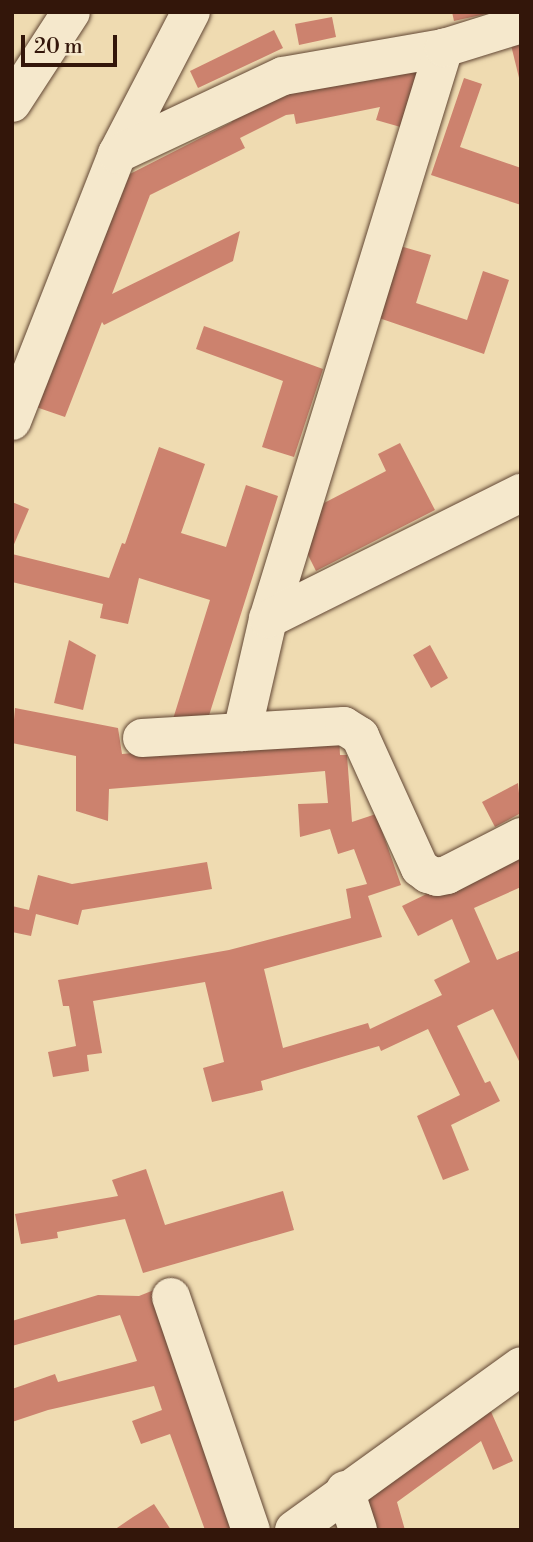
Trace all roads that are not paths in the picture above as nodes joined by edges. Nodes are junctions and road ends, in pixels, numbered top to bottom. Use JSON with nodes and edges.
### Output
{"nodes":[{"id":1,"x":71,"y":12,"type":"edge"},
{"id":2,"x":191,"y":12,"type":"edge"},
{"id":3,"x":521,"y":24,"type":"edge"},
{"id":4,"x":444,"y":48,"type":"junction"},
{"id":5,"x":12,"y":103,"type":"edge"},
{"id":6,"x":117,"y":154,"type":"junction"},
{"id":7,"x":12,"y":421,"type":"edge"},
{"id":8,"x":521,"y":493,"type":"edge"},
{"id":9,"x":268,"y":619,"type":"junction"},
{"id":10,"x":242,"y":732,"type":"junction"},
{"id":11,"x":142,"y":738,"type":"dead end"},
{"id":12,"x":521,"y":837,"type":"edge"},
{"id":13,"x":171,"y":1297,"type":"dead end"},
{"id":14,"x":521,"y":1366,"type":"edge"},
{"id":15,"x":345,"y":1490,"type":"junction"},
{"id":16,"x":251,"y":1530,"type":"edge"},
{"id":17,"x":294,"y":1530,"type":"edge"},
{"id":18,"x":358,"y":1530,"type":"edge"}],
"edges":[{"from":1,"to":5,"type":"street"},
{"from":2,"to":6,"type":"street"},
{"from":3,"to":4,"type":"street"},
{"from":4,"to":6,"type":"street"},
{"from":4,"to":9,"type":"street"},
{"from":6,"to":7,"type":"street"},
{"from":8,"to":9,"type":"street"},
{"from":9,"to":10,"type":"street"},
{"from":10,"to":11,"type":"street"},
{"from":10,"to":12,"type":"street"},
{"from":13,"to":16,"type":"street"},
{"from":14,"to":15,"type":"street"},
{"from":15,"to":17,"type":"street"},
{"from":15,"to":18,"type":"street"}]}
